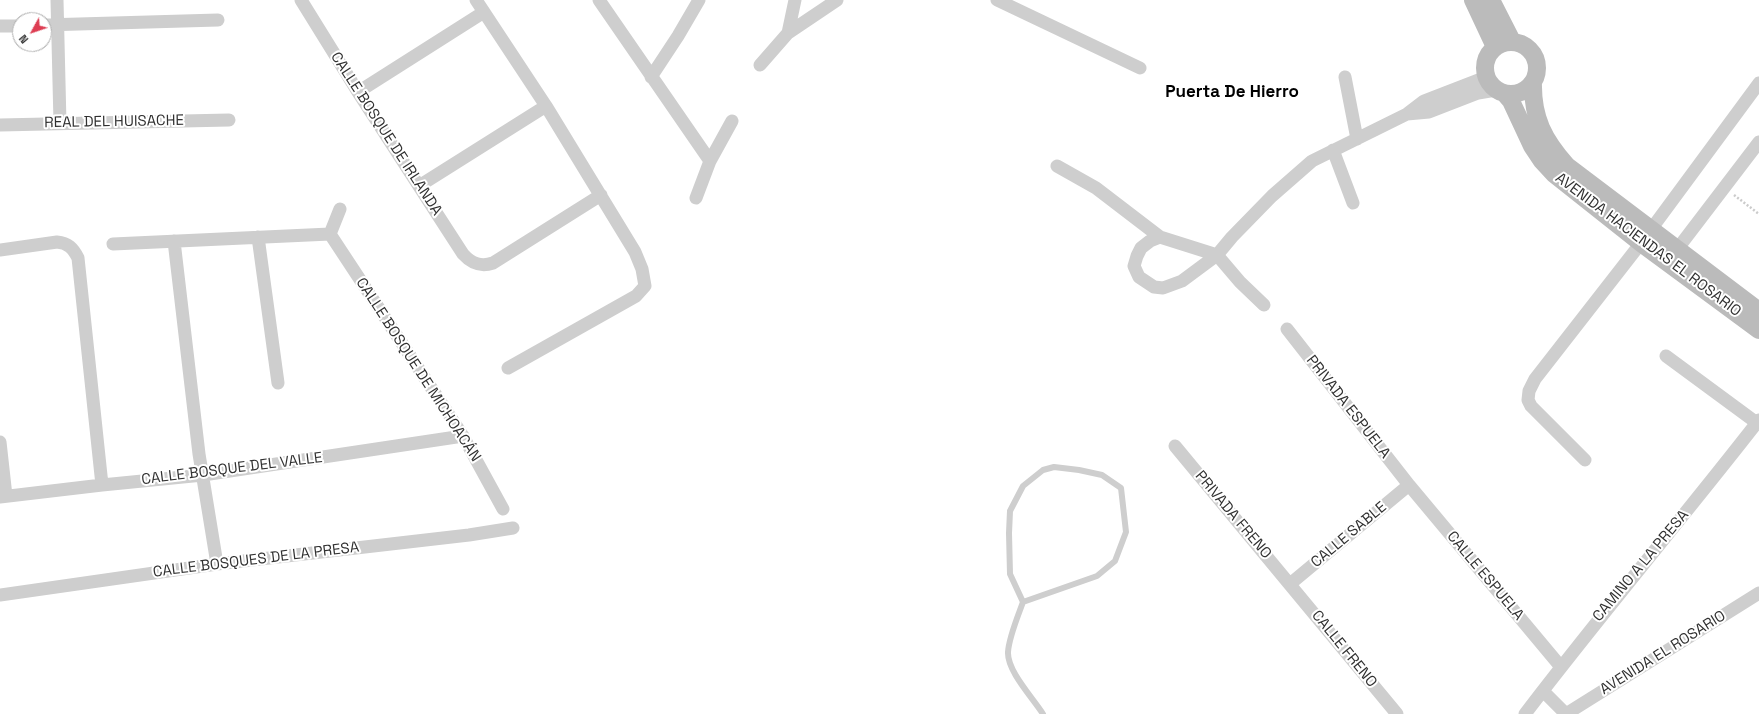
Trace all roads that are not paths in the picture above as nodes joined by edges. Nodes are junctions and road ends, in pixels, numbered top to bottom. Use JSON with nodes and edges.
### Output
{"nodes":[{"id":1,"x":56,"y":0,"type":"edge"},
{"id":2,"x":301,"y":0,"type":"edge"},
{"id":3,"x":476,"y":0,"type":"edge"},
{"id":4,"x":599,"y":0,"type":"edge"},
{"id":5,"x":699,"y":0,"type":"edge"},
{"id":6,"x":795,"y":0,"type":"edge"},
{"id":7,"x":837,"y":0,"type":"edge"},
{"id":8,"x":997,"y":0,"type":"edge"},
{"id":9,"x":1473,"y":0,"type":"edge"},
{"id":10,"x":1491,"y":0,"type":"edge"},
{"id":11,"x":484,"y":12,"type":"junction"},
{"id":12,"x":218,"y":20,"type":"dead end"},
{"id":13,"x":52,"y":25,"type":"edge"},
{"id":14,"x":58,"y":25,"type":"junction"},
{"id":15,"x":0,"y":26,"type":"edge"},
{"id":16,"x":12,"y":26,"type":"edge"},
{"id":17,"x":788,"y":33,"type":"junction"},
{"id":18,"x":1503,"y":44,"type":"junction"},
{"id":19,"x":760,"y":65,"type":"dead end"},
{"id":20,"x":1140,"y":68,"type":"dead end"},
{"id":21,"x":651,"y":76,"type":"junction"},
{"id":22,"x":1345,"y":77,"type":"dead end"},
{"id":23,"x":1534,"y":82,"type":"junction"},
{"id":24,"x":1759,"y":83,"type":"edge"},
{"id":25,"x":1495,"y":87,"type":"junction"},
{"id":26,"x":358,"y":92,"type":"junction"},
{"id":27,"x":546,"y":106,"type":"junction"},
{"id":28,"x":229,"y":120,"type":"dead end"},
{"id":29,"x":732,"y":121,"type":"dead end"},
{"id":30,"x":60,"y":123,"type":"junction"},
{"id":31,"x":0,"y":125,"type":"edge"},
{"id":32,"x":1357,"y":139,"type":"junction"},
{"id":33,"x":1759,"y":142,"type":"edge"},
{"id":34,"x":1333,"y":150,"type":"junction"},
{"id":35,"x":710,"y":161,"type":"junction"},
{"id":36,"x":1057,"y":166,"type":"dead end"},
{"id":37,"x":419,"y":186,"type":"junction"},
{"id":38,"x":601,"y":195,"type":"junction"},
{"id":39,"x":696,"y":198,"type":"dead end"},
{"id":40,"x":1353,"y":203,"type":"dead end"},
{"id":41,"x":340,"y":210,"type":"dead end"},
{"id":42,"x":330,"y":234,"type":"junction"},
{"id":43,"x":1646,"y":236,"type":"junction"},
{"id":44,"x":258,"y":237,"type":"junction"},
{"id":45,"x":1160,"y":237,"type":"junction"},
{"id":46,"x":174,"y":241,"type":"junction"},
{"id":47,"x":113,"y":244,"type":"dead end"},
{"id":48,"x":0,"y":250,"type":"edge"},
{"id":49,"x":1217,"y":255,"type":"junction"},
{"id":50,"x":1672,"y":256,"type":"junction"},
{"id":51,"x":1264,"y":305,"type":"dead end"},
{"id":52,"x":1759,"y":311,"type":"edge"},
{"id":53,"x":1287,"y":329,"type":"dead end"},
{"id":54,"x":1759,"y":330,"type":"edge"},
{"id":55,"x":1666,"y":356,"type":"dead end"},
{"id":56,"x":508,"y":368,"type":"dead end"},
{"id":57,"x":278,"y":383,"type":"dead end"},
{"id":58,"x":1758,"y":421,"type":"edge"},
{"id":59,"x":463,"y":436,"type":"junction"},
{"id":60,"x":0,"y":442,"type":"edge"},
{"id":61,"x":1175,"y":446,"type":"dead end"},
{"id":62,"x":1585,"y":460,"type":"dead end"},
{"id":63,"x":203,"y":475,"type":"junction"},
{"id":64,"x":102,"y":485,"type":"junction"},
{"id":65,"x":1408,"y":485,"type":"junction"},
{"id":66,"x":3,"y":496,"type":"edge"},
{"id":67,"x":503,"y":508,"type":"dead end"},
{"id":68,"x":513,"y":528,"type":"dead end"},
{"id":69,"x":217,"y":564,"type":"junction"},
{"id":70,"x":1290,"y":584,"type":"junction"},
{"id":71,"x":1759,"y":593,"type":"edge"},
{"id":72,"x":0,"y":595,"type":"edge"},
{"id":73,"x":1023,"y":602,"type":"junction"},
{"id":74,"x":1561,"y":667,"type":"junction"},
{"id":75,"x":1543,"y":691,"type":"junction"},
{"id":76,"x":1043,"y":714,"type":"edge"},
{"id":77,"x":1397,"y":714,"type":"edge"},
{"id":78,"x":1525,"y":714,"type":"edge"},
{"id":79,"x":1566,"y":714,"type":"edge"}],
"edges":[{"from":1,"to":14,"type":"street"},
{"from":2,"to":26,"type":"street","name":"CALLE BOSQUE DE IRLANDA"},
{"from":3,"to":11,"type":"street"},
{"from":4,"to":21,"type":"street"},
{"from":5,"to":21,"type":"street"},
{"from":6,"to":17,"type":"street"},
{"from":7,"to":17,"type":"street"},
{"from":8,"to":20,"type":"street"},
{"from":9,"to":18,"type":"street"},
{"from":10,"to":18,"type":"street"},
{"from":11,"to":26,"type":"street"},
{"from":11,"to":27,"type":"street"},
{"from":12,"to":14,"type":"street"},
{"from":13,"to":14,"type":"street"},
{"from":14,"to":30,"type":"street"},
{"from":15,"to":16,"type":"street"},
{"from":17,"to":19,"type":"street"},
{"from":18,"to":23,"type":"street"},
{"from":18,"to":25,"type":"street"},
{"from":21,"to":35,"type":"street"},
{"from":22,"to":32,"type":"street"},
{"from":23,"to":25,"type":"street"},
{"from":23,"to":43,"type":"street","name":"AVENIDA HACIENDAS EL ROSARIO"},
{"from":24,"to":43,"type":"street"},
{"from":25,"to":32,"type":"street"},
{"from":25,"to":43,"type":"street","name":"AVENIDA HACIENDAS EL ROSARIO"},
{"from":26,"to":37,"type":"street","name":"CALLE BOSQUE DE IRLANDA"},
{"from":27,"to":37,"type":"street"},
{"from":27,"to":38,"type":"street"},
{"from":28,"to":30,"type":"street","name":"REAL DEL HUISACHE"},
{"from":29,"to":35,"type":"street"},
{"from":30,"to":31,"type":"street","name":"REAL DEL HUISACHE"},
{"from":32,"to":34,"type":"street"},
{"from":33,"to":50,"type":"street"},
{"from":34,"to":40,"type":"street"},
{"from":34,"to":49,"type":"street"},
{"from":35,"to":39,"type":"street"},
{"from":36,"to":45,"type":"street"},
{"from":37,"to":38,"type":"street","name":"CALLE BOSQUE DE IRLANDA"},
{"from":38,"to":56,"type":"street"},
{"from":41,"to":42,"type":"street"},
{"from":42,"to":44,"type":"street"},
{"from":42,"to":59,"type":"street","name":"CALLE BOSQUE DE MICHOACÁN"},
{"from":43,"to":50,"type":"street","name":"AVENIDA HACIENDAS EL ROSARIO"},
{"from":43,"to":62,"type":"street"},
{"from":44,"to":46,"type":"street"},
{"from":44,"to":57,"type":"street"},
{"from":45,"to":49,"type":"street"},
{"from":45,"to":49,"type":"street"},
{"from":46,"to":47,"type":"street"},
{"from":46,"to":63,"type":"street"},
{"from":48,"to":64,"type":"street"},
{"from":49,"to":51,"type":"street"},
{"from":50,"to":52,"type":"street","name":"AVENIDA HACIENDAS EL ROSARIO"},
{"from":50,"to":54,"type":"street","name":"AVENIDA HACIENDAS EL ROSARIO"},
{"from":53,"to":65,"type":"street","name":"PRIVADA ESPUELA"},
{"from":55,"to":58,"type":"street"},
{"from":58,"to":74,"type":"street","name":"CAMINO A LA PRESA"},
{"from":59,"to":63,"type":"street","name":"CALLE BOSQUE DEL VALLE"},
{"from":59,"to":67,"type":"street","name":"CALLE BOSQUE DE MICHOACÁN"},
{"from":60,"to":66,"type":"street"},
{"from":61,"to":70,"type":"street","name":"PRIVADA FRENO"},
{"from":63,"to":64,"type":"street","name":"CALLE BOSQUE DEL VALLE"},
{"from":63,"to":69,"type":"street"},
{"from":64,"to":66,"type":"street","name":"CALLE BOSQUE DEL VALLE"},
{"from":65,"to":70,"type":"street","name":"CALLE SABLE"},
{"from":65,"to":74,"type":"street","name":"CALLE ESPUELA"},
{"from":68,"to":69,"type":"street","name":"CALLE BOSQUES DE LA PRESA"},
{"from":69,"to":72,"type":"street","name":"CALLE BOSQUES DE LA PRESA"},
{"from":70,"to":77,"type":"street","name":"CALLE FRENO"},
{"from":71,"to":79,"type":"street","name":"AVENIDA EL ROSARIO"},
{"from":73,"to":73,"type":"lane"},
{"from":73,"to":76,"type":"lane"},
{"from":74,"to":75,"type":"street","name":"CAMINO A LA PRESA"},
{"from":75,"to":78,"type":"street","name":"CAMINO A LA PRESA"},
{"from":75,"to":79,"type":"street"}]}
